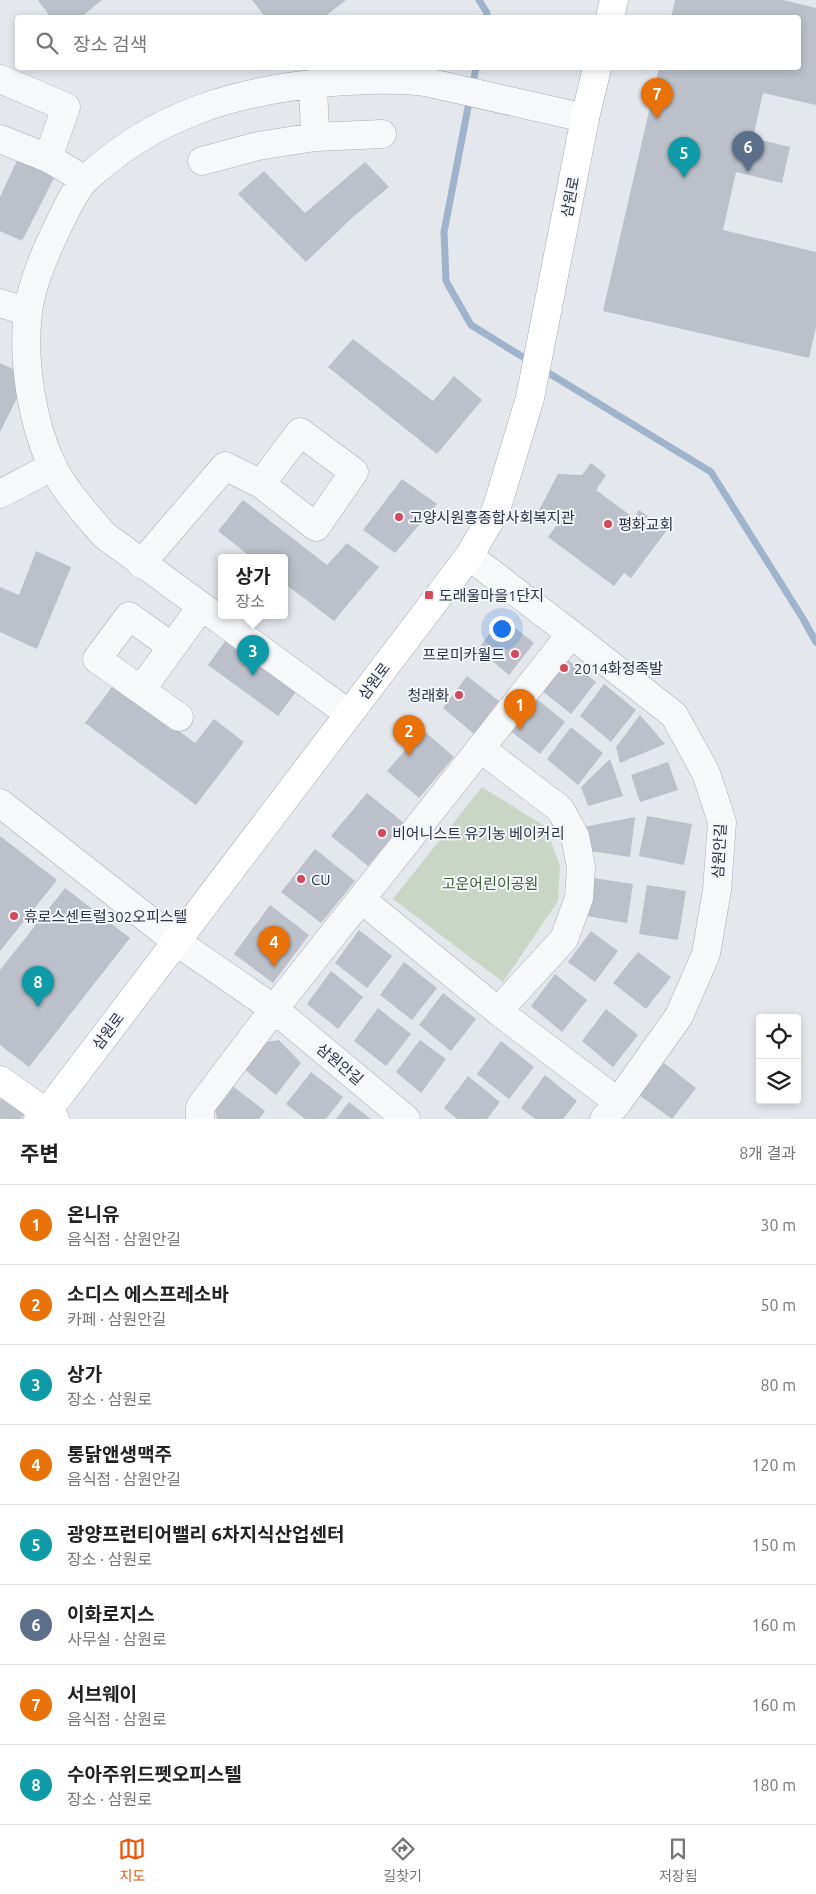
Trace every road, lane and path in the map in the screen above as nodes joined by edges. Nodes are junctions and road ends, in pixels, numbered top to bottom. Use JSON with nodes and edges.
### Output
{"nodes":[{"id":1,"x":614,"y":0,"type":"edge"},
{"id":2,"x":611,"y":15,"type":"edge"},
{"id":3,"x":597,"y":70,"type":"edge"},
{"id":4,"x":0,"y":79,"type":"edge"},
{"id":5,"x":313,"y":84,"type":"junction"},
{"id":6,"x":585,"y":118,"type":"junction"},
{"id":7,"x":382,"y":134,"type":"dead end"},
{"id":8,"x":315,"y":137,"type":"junction"},
{"id":9,"x":0,"y":139,"type":"edge"},
{"id":10,"x":48,"y":158,"type":"junction"},
{"id":11,"x":202,"y":161,"type":"dead end"},
{"id":12,"x":85,"y":180,"type":"junction"},
{"id":13,"x":0,"y":303,"type":"edge"},
{"id":14,"x":28,"y":312,"type":"junction"},
{"id":15,"x":52,"y":466,"type":"junction"},
{"id":16,"x":261,"y":484,"type":"dead end"},
{"id":17,"x":0,"y":494,"type":"edge"},
{"id":18,"x":469,"y":556,"type":"junction"},
{"id":19,"x":141,"y":564,"type":"junction"},
{"id":20,"x":201,"y":607,"type":"junction"},
{"id":21,"x":571,"y":634,"type":"junction"},
{"id":22,"x":172,"y":647,"type":"junction"},
{"id":23,"x":141,"y":690,"type":"junction"},
{"id":24,"x":349,"y":714,"type":"junction"},
{"id":25,"x":179,"y":717,"type":"dead end"},
{"id":26,"x":480,"y":748,"type":"junction"},
{"id":27,"x":0,"y":803,"type":"edge"},
{"id":28,"x":361,"y":899,"type":"junction"},
{"id":29,"x":177,"y":942,"type":"junction"},
{"id":30,"x":274,"y":1009,"type":"junction"},
{"id":31,"x":498,"y":1011,"type":"junction"},
{"id":32,"x":0,"y":1080,"type":"edge"},
{"id":33,"x":611,"y":1111,"type":"edge"},
{"id":34,"x":46,"y":1116,"type":"edge"},
{"id":35,"x":200,"y":1119,"type":"edge"},
{"id":36,"x":406,"y":1119,"type":"edge"}],
"edges":[{"from":1,"to":2,"type":"main road"},
{"from":3,"to":6,"type":"main road","name":"삼원로"},
{"from":4,"to":10,"type":"street"},
{"from":5,"to":6,"type":"street"},
{"from":5,"to":8,"type":"street"},
{"from":5,"to":12,"type":"street"},
{"from":6,"to":18,"type":"main road","name":"삼원로"},
{"from":7,"to":8,"type":"street"},
{"from":8,"to":11,"type":"street"},
{"from":9,"to":10,"type":"street"},
{"from":10,"to":12,"type":"street"},
{"from":12,"to":14,"type":"street"},
{"from":13,"to":14,"type":"street"},
{"from":14,"to":15,"type":"street"},
{"from":15,"to":17,"type":"street"},
{"from":15,"to":19,"type":"street"},
{"from":16,"to":19,"type":"street"},
{"from":18,"to":21,"type":"street","name":"삼원안길"},
{"from":18,"to":24,"type":"main road","name":"삼원로"},
{"from":19,"to":20,"type":"street"},
{"from":20,"to":22,"type":"street"},
{"from":20,"to":24,"type":"street"},
{"from":21,"to":26,"type":"street"},
{"from":21,"to":33,"type":"street","name":"삼원안길"},
{"from":22,"to":23,"type":"street"},
{"from":22,"to":23,"type":"street"},
{"from":23,"to":25,"type":"street"},
{"from":24,"to":29,"type":"main road","name":"삼원로"},
{"from":26,"to":28,"type":"street"},
{"from":26,"to":31,"type":"street"},
{"from":27,"to":29,"type":"street"},
{"from":28,"to":30,"type":"street"},
{"from":28,"to":31,"type":"street","name":"삼원안길"},
{"from":29,"to":30,"type":"street","name":"삼원안길"},
{"from":29,"to":34,"type":"main road","name":"삼원로"},
{"from":30,"to":35,"type":"street"},
{"from":30,"to":36,"type":"street","name":"삼원안길"},
{"from":31,"to":33,"type":"street","name":"삼원안길"},
{"from":32,"to":34,"type":"main road"}]}
